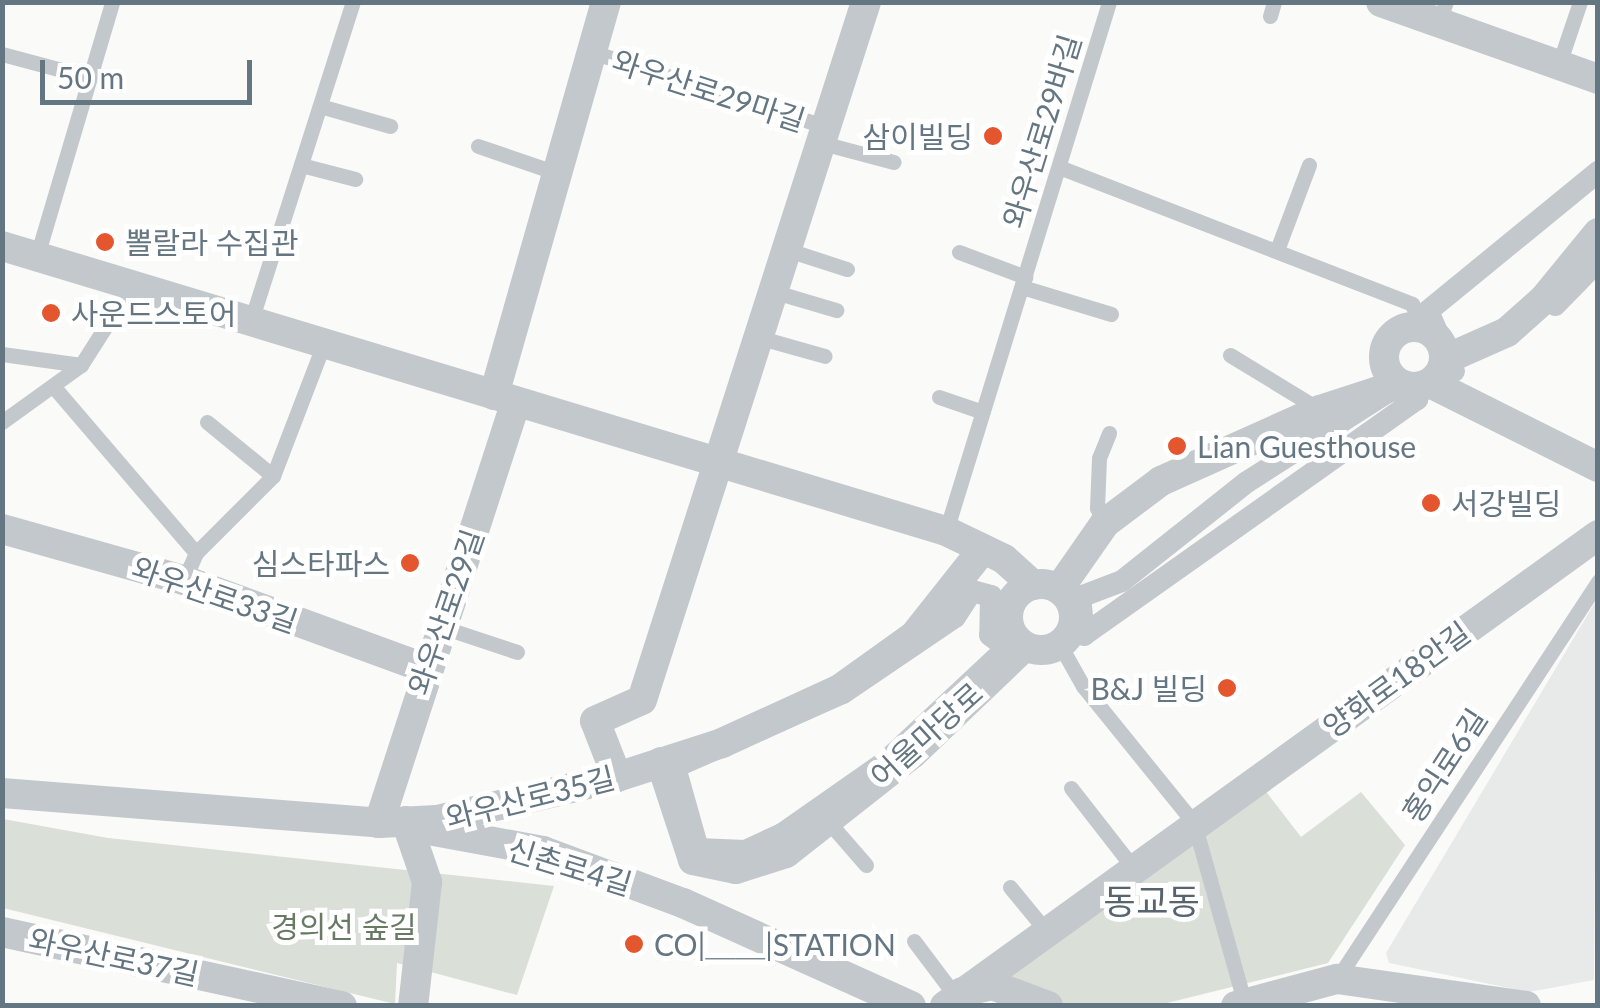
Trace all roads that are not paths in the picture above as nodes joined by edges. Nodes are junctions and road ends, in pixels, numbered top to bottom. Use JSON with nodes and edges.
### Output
{"nodes":[{"id":1,"x":112,"y":2,"type":"edge"},
{"id":2,"x":353,"y":2,"type":"edge"},
{"id":3,"x":606,"y":2,"type":"edge"},
{"id":4,"x":866,"y":2,"type":"edge"},
{"id":5,"x":1109,"y":2,"type":"edge"},
{"id":6,"x":1381,"y":2,"type":"edge"},
{"id":7,"x":1580,"y":2,"type":"edge"},
{"id":8,"x":1442,"y":12,"type":"edge"},
{"id":9,"x":592,"y":52,"type":"junction"},
{"id":10,"x":2,"y":54,"type":"edge"},
{"id":11,"x":1559,"y":64,"type":"junction"},
{"id":12,"x":88,"y":77,"type":"junction"},
{"id":13,"x":1598,"y":78,"type":"edge"},
{"id":14,"x":320,"y":106,"type":"junction"},
{"id":15,"x":390,"y":126,"type":"dead end"},
{"id":16,"x":824,"y":135,"type":"junction"},
{"id":17,"x":478,"y":146,"type":"dead end"},
{"id":18,"x":894,"y":162,"type":"dead end"},
{"id":19,"x":301,"y":165,"type":"junction"},
{"id":20,"x":1308,"y":165,"type":"dead end"},
{"id":21,"x":1059,"y":166,"type":"junction"},
{"id":22,"x":1598,"y":172,"type":"edge"},
{"id":23,"x":557,"y":173,"type":"junction"},
{"id":24,"x":355,"y":179,"type":"dead end"},
{"id":25,"x":1598,"y":233,"type":"edge"},
{"id":26,"x":2,"y":246,"type":"edge"},
{"id":27,"x":788,"y":250,"type":"junction"},
{"id":28,"x":1277,"y":250,"type":"junction"},
{"id":29,"x":959,"y":252,"type":"dead end"},
{"id":30,"x":37,"y":256,"type":"junction"},
{"id":31,"x":1598,"y":261,"type":"edge"},
{"id":32,"x":847,"y":269,"type":"dead end"},
{"id":33,"x":1024,"y":282,"type":"junction"},
{"id":34,"x":132,"y":285,"type":"junction"},
{"id":35,"x":775,"y":292,"type":"junction"},
{"id":36,"x":836,"y":310,"type":"dead end"},
{"id":37,"x":1111,"y":314,"type":"dead end"},
{"id":38,"x":251,"y":321,"type":"junction"},
{"id":39,"x":1421,"y":327,"type":"junction"},
{"id":40,"x":761,"y":338,"type":"junction"},
{"id":41,"x":324,"y":343,"type":"junction"},
{"id":42,"x":2,"y":354,"type":"edge"},
{"id":43,"x":1230,"y":355,"type":"dead end"},
{"id":44,"x":825,"y":356,"type":"dead end"},
{"id":45,"x":82,"y":365,"type":"junction"},
{"id":46,"x":1424,"y":376,"type":"junction"},
{"id":47,"x":53,"y":386,"type":"junction"},
{"id":48,"x":939,"y":397,"type":"dead end"},
{"id":49,"x":505,"y":398,"type":"junction"},
{"id":50,"x":1320,"y":410,"type":"junction"},
{"id":51,"x":983,"y":412,"type":"junction"},
{"id":52,"x":2,"y":422,"type":"edge"},
{"id":53,"x":207,"y":422,"type":"dead end"},
{"id":54,"x":1109,"y":433,"type":"dead end"},
{"id":55,"x":722,"y":463,"type":"junction"},
{"id":56,"x":1598,"y":467,"type":"edge"},
{"id":57,"x":273,"y":476,"type":"junction"},
{"id":58,"x":1106,"y":523,"type":"junction"},
{"id":59,"x":2,"y":529,"type":"edge"},
{"id":60,"x":946,"y":532,"type":"junction"},
{"id":61,"x":1598,"y":535,"type":"edge"},
{"id":62,"x":983,"y":549,"type":"junction"},
{"id":63,"x":190,"y":566,"type":"junction"},
{"id":64,"x":1598,"y":580,"type":"edge"},
{"id":65,"x":1046,"y":587,"type":"junction"},
{"id":66,"x":442,"y":627,"type":"junction"},
{"id":67,"x":1060,"y":645,"type":"junction"},
{"id":68,"x":1024,"y":646,"type":"junction"},
{"id":69,"x":516,"y":652,"type":"dead end"},
{"id":70,"x":424,"y":668,"type":"junction"},
{"id":71,"x":660,"y":762,"type":"junction"},
{"id":72,"x":617,"y":777,"type":"junction"},
{"id":73,"x":1071,"y":788,"type":"dead end"},
{"id":74,"x":2,"y":793,"type":"edge"},
{"id":75,"x":826,"y":819,"type":"junction"},
{"id":76,"x":1194,"y":823,"type":"junction"},
{"id":77,"x":399,"y":824,"type":"junction"},
{"id":78,"x":700,"y":856,"type":"junction"},
{"id":79,"x":866,"y":866,"type":"dead end"},
{"id":80,"x":1132,"y":866,"type":"junction"},
{"id":81,"x":1010,"y":887,"type":"dead end"},
{"id":82,"x":683,"y":904,"type":"junction"},
{"id":83,"x":2,"y":932,"type":"edge"},
{"id":84,"x":1046,"y":932,"type":"junction"},
{"id":85,"x":914,"y":942,"type":"dead end"},
{"id":86,"x":1337,"y":979,"type":"junction"},
{"id":87,"x":950,"y":1000,"type":"edge"},
{"id":88,"x":419,"y":1004,"type":"edge"},
{"id":89,"x":1240,"y":1005,"type":"edge"},
{"id":90,"x":342,"y":1006,"type":"edge"},
{"id":91,"x":912,"y":1006,"type":"edge"},
{"id":92,"x":1048,"y":1006,"type":"edge"},
{"id":93,"x":1526,"y":1006,"type":"edge"}],
"edges":[{"from":1,"to":12,"type":"lane"},
{"from":2,"to":14,"type":"lane"},
{"from":3,"to":9,"type":"street","name":"와우산로29길"},
{"from":4,"to":16,"type":"street","name":"와우산로29마길"},
{"from":5,"to":21,"type":"lane","name":"와우산로29바길"},
{"from":6,"to":8,"type":"street"},
{"from":7,"to":11,"type":"lane"},
{"from":8,"to":11,"type":"street"},
{"from":9,"to":16,"type":"lane","name":"와우산로29마길"},
{"from":9,"to":23,"type":"street","name":"와우산로29길"},
{"from":10,"to":12,"type":"lane"},
{"from":11,"to":13,"type":"street"},
{"from":12,"to":30,"type":"lane"},
{"from":14,"to":15,"type":"lane"},
{"from":14,"to":19,"type":"lane"},
{"from":16,"to":18,"type":"lane","name":"와우산로29마길"},
{"from":16,"to":27,"type":"street","name":"와우산로29마길"},
{"from":17,"to":23,"type":"lane"},
{"from":19,"to":24,"type":"lane"},
{"from":19,"to":38,"type":"lane"},
{"from":20,"to":28,"type":"lane"},
{"from":21,"to":28,"type":"lane"},
{"from":21,"to":33,"type":"lane","name":"와우산로29바길"},
{"from":22,"to":31,"type":"street"},
{"from":23,"to":49,"type":"street","name":"와우산로29길"},
{"from":25,"to":46,"type":"street"},
{"from":26,"to":30,"type":"street"},
{"from":27,"to":32,"type":"lane"},
{"from":27,"to":35,"type":"street","name":"와우산로29마길"},
{"from":28,"to":39,"type":"lane"},
{"from":29,"to":33,"type":"lane","name":"와우산로29바길"},
{"from":30,"to":34,"type":"street"},
{"from":33,"to":37,"type":"lane","name":"와우산로29바길"},
{"from":33,"to":51,"type":"lane","name":"와우산로29바길"},
{"from":34,"to":38,"type":"street"},
{"from":34,"to":45,"type":"lane"},
{"from":35,"to":36,"type":"lane"},
{"from":35,"to":40,"type":"street","name":"와우산로29마길"},
{"from":38,"to":41,"type":"street"},
{"from":39,"to":46,"type":"street"},
{"from":39,"to":46,"type":"street"},
{"from":40,"to":44,"type":"lane"},
{"from":40,"to":55,"type":"street","name":"와우산로29마길"},
{"from":41,"to":49,"type":"street"},
{"from":41,"to":57,"type":"lane"},
{"from":42,"to":45,"type":"lane"},
{"from":43,"to":50,"type":"lane"},
{"from":45,"to":47,"type":"lane"},
{"from":46,"to":46,"type":"street"},
{"from":46,"to":50,"type":"street"},
{"from":46,"to":56,"type":"street"},
{"from":47,"to":52,"type":"lane"},
{"from":47,"to":63,"type":"lane"},
{"from":48,"to":51,"type":"lane"},
{"from":49,"to":55,"type":"street"},
{"from":49,"to":66,"type":"street","name":"와우산로29길"},
{"from":50,"to":58,"type":"street"},
{"from":51,"to":60,"type":"lane","name":"와우산로29바길"},
{"from":53,"to":57,"type":"lane"},
{"from":54,"to":58,"type":"lane"},
{"from":55,"to":60,"type":"street"},
{"from":55,"to":72,"type":"street"},
{"from":57,"to":63,"type":"lane"},
{"from":58,"to":65,"type":"street"},
{"from":59,"to":63,"type":"street","name":"와우산로33길"},
{"from":60,"to":62,"type":"street"},
{"from":61,"to":76,"type":"street","name":"양화로18안길"},
{"from":62,"to":65,"type":"street"},
{"from":62,"to":71,"type":"street","name":"와우산로35길"},
{"from":63,"to":70,"type":"street","name":"와우산로33길"},
{"from":64,"to":86,"type":"lane","name":"홍익로6길"},
{"from":65,"to":67,"type":"street"},
{"from":65,"to":68,"type":"street"},
{"from":66,"to":69,"type":"lane"},
{"from":66,"to":70,"type":"street","name":"와우산로29길"},
{"from":67,"to":68,"type":"street"},
{"from":67,"to":76,"type":"lane"},
{"from":68,"to":75,"type":"street","name":"어울마당로"},
{"from":70,"to":77,"type":"street","name":"와우산로29길"},
{"from":71,"to":72,"type":"street","name":"와우산로35길"},
{"from":71,"to":78,"type":"street"},
{"from":72,"to":77,"type":"street","name":"와우산로35길"},
{"from":73,"to":80,"type":"lane"},
{"from":74,"to":77,"type":"street","name":"와우산로35길"},
{"from":75,"to":78,"type":"street","name":"어울마당로"},
{"from":75,"to":79,"type":"lane"},
{"from":76,"to":80,"type":"street","name":"양화로18안길"},
{"from":76,"to":89,"type":"lane"},
{"from":77,"to":82,"type":"street","name":"신촌로4길"},
{"from":77,"to":88,"type":"street"},
{"from":78,"to":78,"type":"street"},
{"from":78,"to":82,"type":"street"},
{"from":80,"to":84,"type":"street","name":"양화로18안길"},
{"from":81,"to":84,"type":"lane"},
{"from":82,"to":91,"type":"street"},
{"from":83,"to":90,"type":"street","name":"와우산로37길"},
{"from":84,"to":87,"type":"street","name":"양화로18안길"},
{"from":85,"to":87,"type":"lane"},
{"from":86,"to":89,"type":"street"},
{"from":86,"to":93,"type":"street"},
{"from":87,"to":92,"type":"street"}]}
